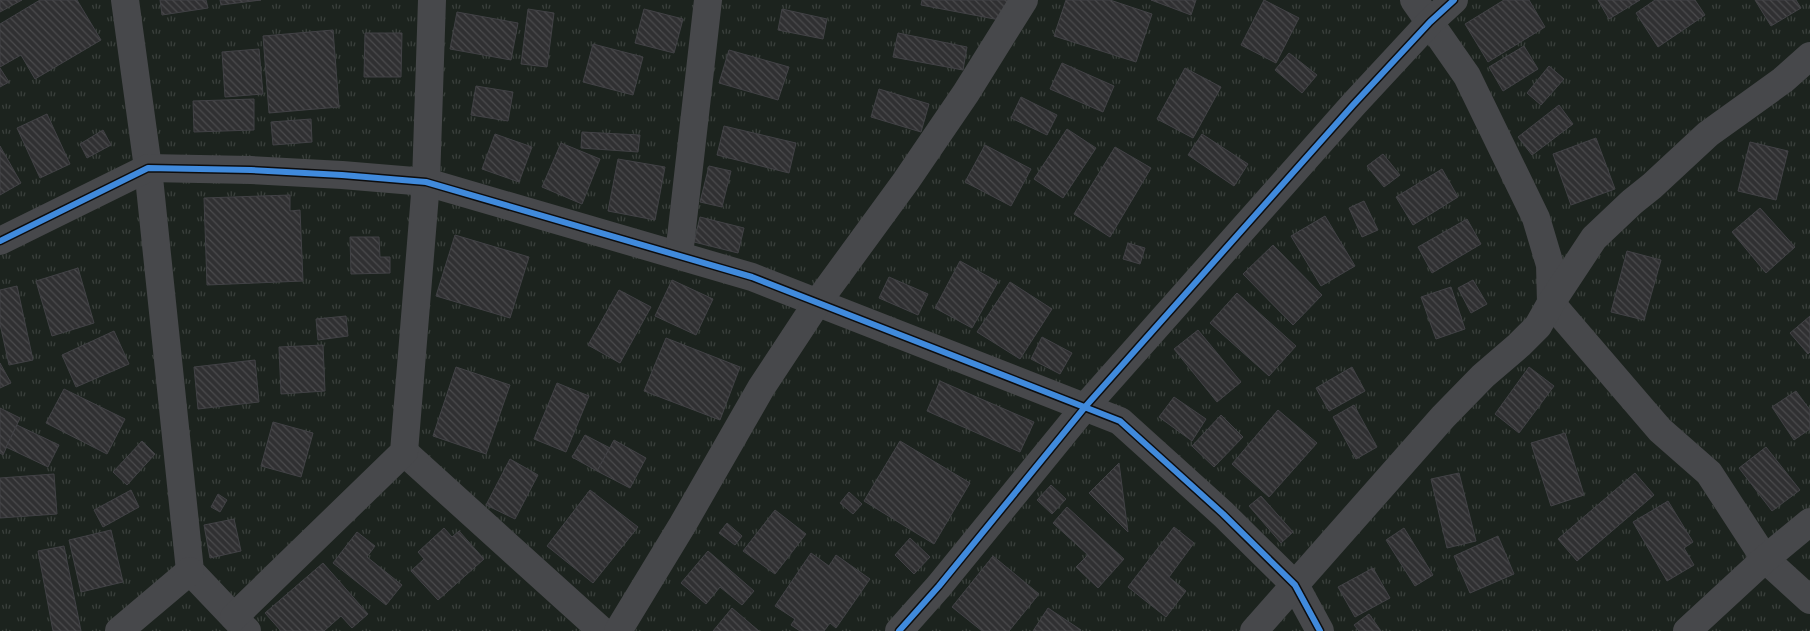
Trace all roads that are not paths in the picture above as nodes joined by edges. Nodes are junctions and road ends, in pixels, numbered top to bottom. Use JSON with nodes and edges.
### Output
{"nodes":[{"id":1,"x":125,"y":0,"type":"edge"},
{"id":2,"x":432,"y":0,"type":"edge"},
{"id":3,"x":708,"y":0,"type":"edge"},
{"id":4,"x":1024,"y":0,"type":"edge"},
{"id":5,"x":1414,"y":0,"type":"edge"},
{"id":6,"x":1454,"y":0,"type":"edge"},
{"id":7,"x":1430,"y":22,"type":"junction"},
{"id":8,"x":1810,"y":56,"type":"edge"},
{"id":9,"x":148,"y":168,"type":"junction"},
{"id":10,"x":426,"y":182,"type":"junction"},
{"id":11,"x":0,"y":241,"type":"edge"},
{"id":12,"x":679,"y":255,"type":"junction"},
{"id":13,"x":1551,"y":303,"type":"junction"},
{"id":14,"x":817,"y":304,"type":"junction"},
{"id":15,"x":1085,"y":407,"type":"junction"},
{"id":16,"x":404,"y":452,"type":"junction"},
{"id":17,"x":1810,"y":522,"type":"edge"},
{"id":18,"x":1765,"y":559,"type":"junction"},
{"id":19,"x":190,"y":571,"type":"junction"},
{"id":20,"x":1295,"y":585,"type":"junction"},
{"id":21,"x":1810,"y":600,"type":"edge"},
{"id":22,"x":241,"y":624,"type":"edge"},
{"id":23,"x":119,"y":631,"type":"edge"},
{"id":24,"x":602,"y":631,"type":"edge"},
{"id":25,"x":618,"y":631,"type":"edge"},
{"id":26,"x":899,"y":631,"type":"edge"},
{"id":27,"x":1254,"y":631,"type":"edge"},
{"id":28,"x":1320,"y":631,"type":"edge"},
{"id":29,"x":1687,"y":631,"type":"edge"}],
"edges":[{"from":1,"to":9,"type":"street"},
{"from":2,"to":10,"type":"street"},
{"from":3,"to":12,"type":"street"},
{"from":4,"to":14,"type":"street"},
{"from":5,"to":7,"type":"street"},
{"from":6,"to":7,"type":"street"},
{"from":7,"to":13,"type":"street"},
{"from":7,"to":15,"type":"street"},
{"from":8,"to":13,"type":"street"},
{"from":9,"to":10,"type":"street"},
{"from":9,"to":11,"type":"street"},
{"from":9,"to":19,"type":"street"},
{"from":10,"to":12,"type":"street"},
{"from":10,"to":16,"type":"street"},
{"from":12,"to":14,"type":"street"},
{"from":13,"to":18,"type":"street"},
{"from":13,"to":20,"type":"street"},
{"from":14,"to":15,"type":"street"},
{"from":14,"to":25,"type":"street"},
{"from":15,"to":20,"type":"street"},
{"from":15,"to":26,"type":"street"},
{"from":16,"to":22,"type":"street"},
{"from":16,"to":24,"type":"street"},
{"from":17,"to":18,"type":"street"},
{"from":18,"to":21,"type":"street"},
{"from":18,"to":29,"type":"street"},
{"from":19,"to":22,"type":"street"},
{"from":19,"to":23,"type":"street"},
{"from":20,"to":27,"type":"street"},
{"from":20,"to":28,"type":"street"}]}
